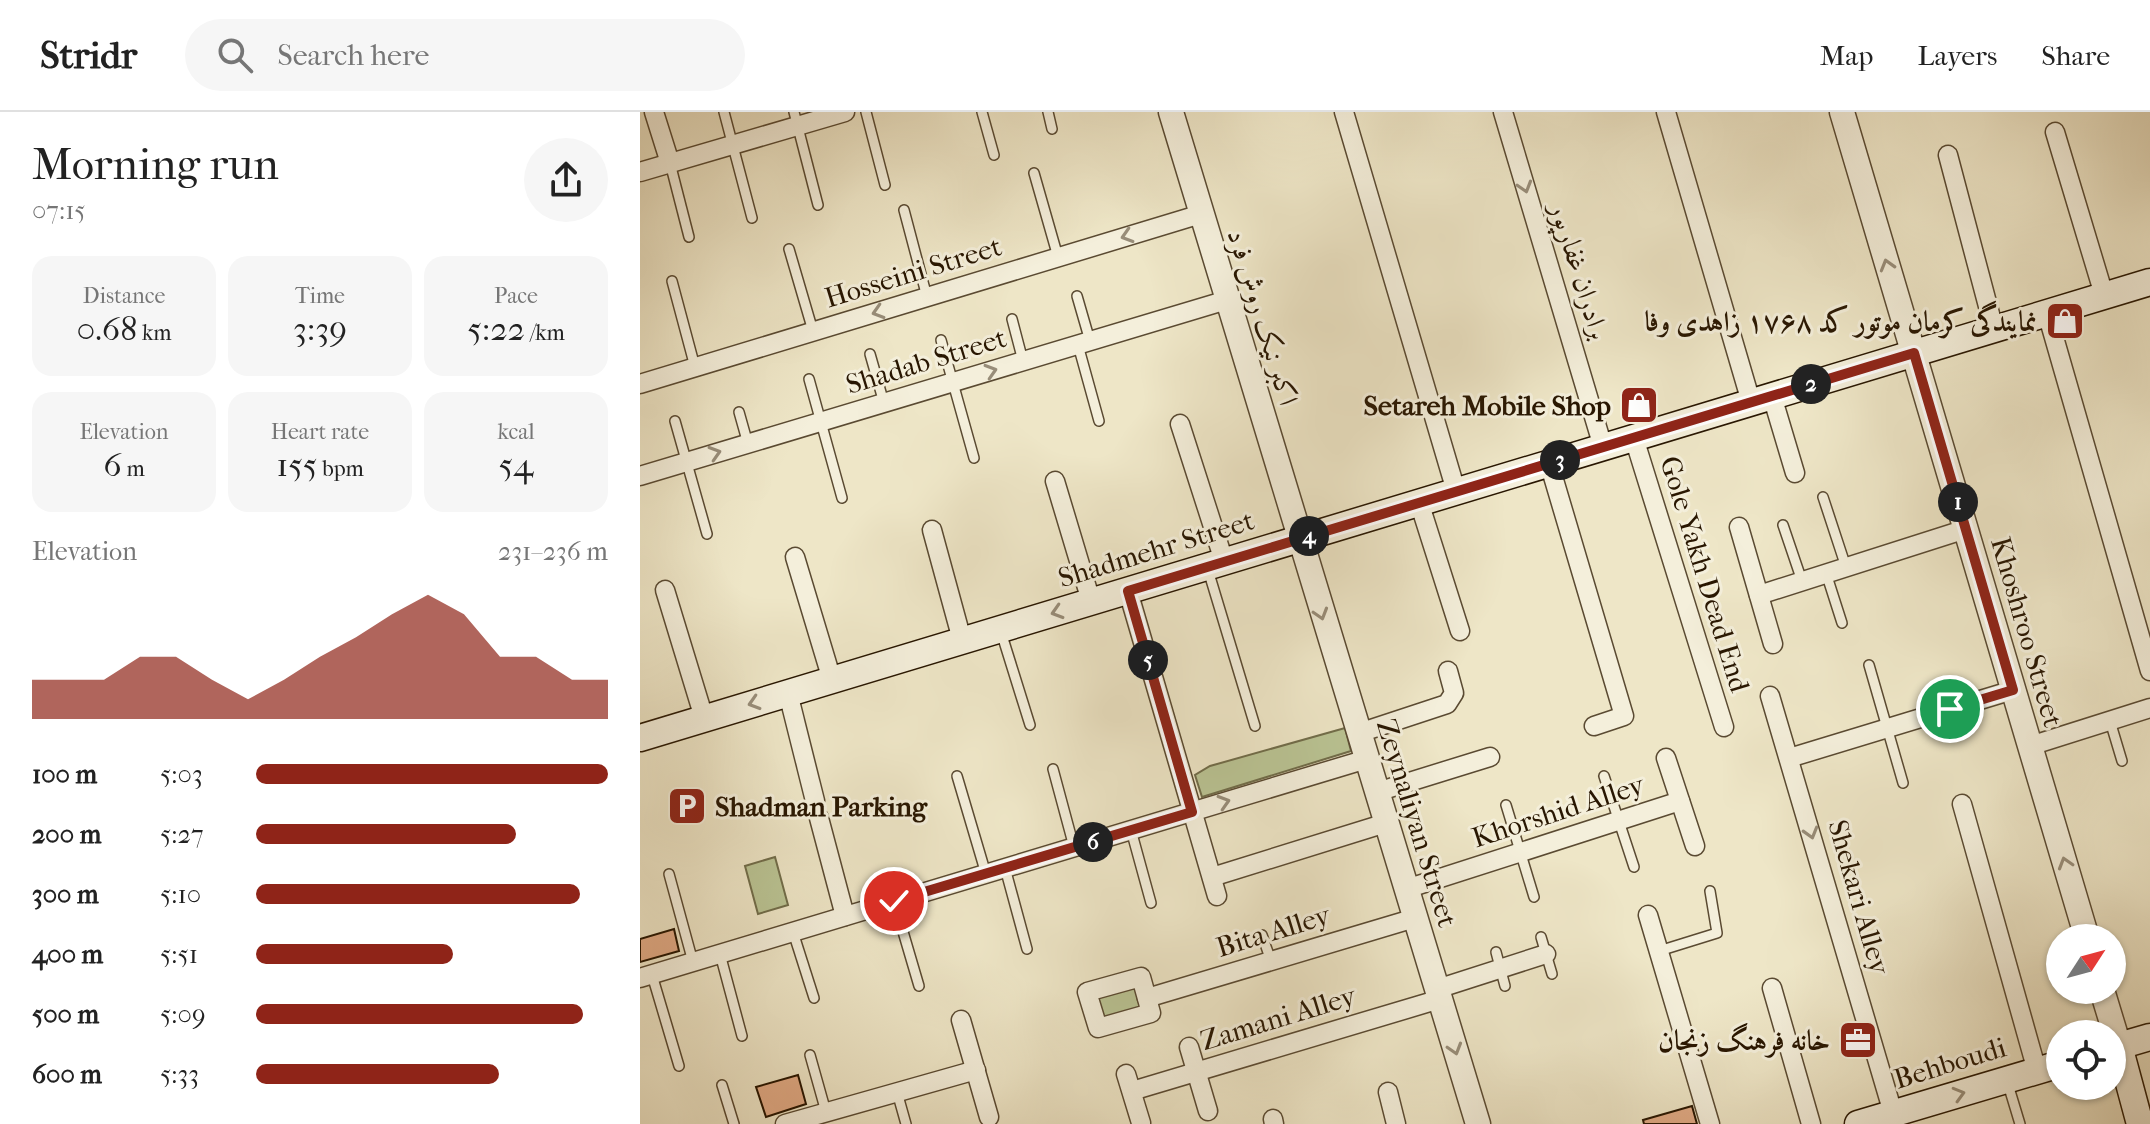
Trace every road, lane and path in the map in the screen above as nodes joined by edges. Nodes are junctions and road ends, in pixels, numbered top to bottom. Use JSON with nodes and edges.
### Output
{"nodes":[{"id":1,"x":654,"y":112,"type":"edge"},
{"id":2,"x":724,"y":112,"type":"edge"},
{"id":3,"x":845,"y":112,"type":"edge"},
{"id":4,"x":866,"y":112,"type":"edge"},
{"id":5,"x":982,"y":112,"type":"edge"},
{"id":6,"x":1048,"y":112,"type":"edge"},
{"id":7,"x":1171,"y":112,"type":"edge"},
{"id":8,"x":1344,"y":112,"type":"edge"},
{"id":9,"x":1503,"y":112,"type":"edge"},
{"id":10,"x":1666,"y":112,"type":"edge"},
{"id":11,"x":1842,"y":112,"type":"edge"},
{"id":12,"x":796,"y":119,"type":"edge"},
{"id":13,"x":1052,"y":129,"type":"dead end"},
{"id":14,"x":2055,"y":132,"type":"dead end"},
{"id":15,"x":733,"y":145,"type":"junction"},
{"id":16,"x":994,"y":155,"type":"dead end"},
{"id":17,"x":1948,"y":155,"type":"dead end"},
{"id":18,"x":670,"y":163,"type":"junction"},
{"id":19,"x":640,"y":172,"type":"edge"},
{"id":20,"x":1034,"y":173,"type":"dead end"},
{"id":21,"x":885,"y":185,"type":"dead end"},
{"id":22,"x":818,"y":205,"type":"dead end"},
{"id":23,"x":904,"y":210,"type":"dead end"},
{"id":24,"x":1201,"y":214,"type":"junction"},
{"id":25,"x":752,"y":218,"type":"dead end"},
{"id":26,"x":689,"y":237,"type":"dead end"},
{"id":27,"x":789,"y":249,"type":"dead end"},
{"id":28,"x":1058,"y":257,"type":"junction"},
{"id":29,"x":672,"y":281,"type":"dead end"},
{"id":30,"x":2148,"y":289,"type":"edge"},
{"id":31,"x":2104,"y":295,"type":"junction"},
{"id":32,"x":1077,"y":296,"type":"dead end"},
{"id":33,"x":927,"y":297,"type":"junction"},
{"id":34,"x":1227,"y":300,"type":"junction"},
{"id":35,"x":2047,"y":313,"type":"junction"},
{"id":36,"x":1012,"y":319,"type":"dead end"},
{"id":37,"x":1994,"y":329,"type":"junction"},
{"id":38,"x":813,"y":331,"type":"junction"},
{"id":39,"x":941,"y":340,"type":"dead end"},
{"id":40,"x":1084,"y":343,"type":"junction"},
{"id":41,"x":1914,"y":353,"type":"junction"},
{"id":42,"x":870,"y":354,"type":"dead end"},
{"id":43,"x":1023,"y":361,"type":"junction"},
{"id":44,"x":695,"y":367,"type":"junction"},
{"id":45,"x":809,"y":379,"type":"dead end"},
{"id":46,"x":953,"y":382,"type":"junction"},
{"id":47,"x":640,"y":384,"type":"edge"},
{"id":48,"x":1761,"y":399,"type":"junction"},
{"id":49,"x":884,"y":403,"type":"junction"},
{"id":50,"x":739,"y":412,"type":"dead end"},
{"id":51,"x":675,"y":421,"type":"dead end"},
{"id":52,"x":1099,"y":421,"type":"dead end"},
{"id":53,"x":820,"y":422,"type":"junction"},
{"id":54,"x":1180,"y":424,"type":"dead end"},
{"id":55,"x":1634,"y":438,"type":"junction"},
{"id":56,"x":748,"y":444,"type":"junction"},
{"id":57,"x":1603,"y":447,"type":"junction"},
{"id":58,"x":974,"y":458,"type":"dead end"},
{"id":59,"x":687,"y":462,"type":"junction"},
{"id":60,"x":1549,"y":463,"type":"junction"},
{"id":61,"x":1795,"y":473,"type":"dead end"},
{"id":62,"x":640,"y":476,"type":"edge"},
{"id":63,"x":1055,"y":481,"type":"dead end"},
{"id":64,"x":1456,"y":491,"type":"junction"},
{"id":65,"x":1823,"y":497,"type":"dead end"},
{"id":66,"x":842,"y":498,"type":"dead end"},
{"id":67,"x":1419,"y":502,"type":"junction"},
{"id":68,"x":1783,"y":525,"type":"dead end"},
{"id":69,"x":1739,"y":527,"type":"dead end"},
{"id":70,"x":1966,"y":529,"type":"junction"},
{"id":71,"x":932,"y":530,"type":"dead end"},
{"id":72,"x":707,"y":534,"type":"dead end"},
{"id":73,"x":1298,"y":539,"type":"junction"},
{"id":74,"x":795,"y":557,"type":"dead end"},
{"id":75,"x":1216,"y":564,"type":"junction"},
{"id":76,"x":1846,"y":567,"type":"junction"},
{"id":77,"x":1826,"y":573,"type":"junction"},
{"id":78,"x":1802,"y":581,"type":"junction"},
{"id":79,"x":665,"y":590,"type":"dead end"},
{"id":80,"x":1128,"y":591,"type":"junction"},
{"id":81,"x":1759,"y":595,"type":"junction"},
{"id":82,"x":1091,"y":601,"type":"junction"},
{"id":83,"x":1842,"y":623,"type":"dead end"},
{"id":84,"x":1000,"y":629,"type":"junction"},
{"id":85,"x":1460,"y":631,"type":"dead end"},
{"id":86,"x":962,"y":640,"type":"junction"},
{"id":87,"x":1773,"y":644,"type":"dead end"},
{"id":88,"x":1869,"y":665,"type":"dead end"},
{"id":89,"x":1448,"y":671,"type":"dead end"},
{"id":90,"x":2150,"y":671,"type":"edge"},
{"id":91,"x":832,"y":680,"type":"junction"},
{"id":92,"x":2013,"y":690,"type":"junction"},
{"id":93,"x":788,"y":693,"type":"junction"},
{"id":94,"x":1770,"y":696,"type":"dead end"},
{"id":95,"x":2150,"y":708,"type":"edge"},
{"id":96,"x":704,"y":718,"type":"junction"},
{"id":97,"x":2110,"y":721,"type":"junction"},
{"id":98,"x":1030,"y":725,"type":"dead end"},
{"id":99,"x":1255,"y":726,"type":"dead end"},
{"id":100,"x":1594,"y":726,"type":"dead end"},
{"id":101,"x":1724,"y":727,"type":"dead end"},
{"id":102,"x":1887,"y":728,"type":"junction"},
{"id":103,"x":1359,"y":733,"type":"junction"},
{"id":104,"x":640,"y":738,"type":"edge"},
{"id":105,"x":2030,"y":746,"type":"junction"},
{"id":106,"x":1490,"y":757,"type":"dead end"},
{"id":107,"x":1666,"y":758,"type":"dead end"},
{"id":108,"x":1789,"y":758,"type":"junction"},
{"id":109,"x":1367,"y":759,"type":"junction"},
{"id":110,"x":2122,"y":761,"type":"dead end"},
{"id":111,"x":1053,"y":769,"type":"dead end"},
{"id":112,"x":957,"y":776,"type":"dead end"},
{"id":113,"x":1604,"y":776,"type":"dead end"},
{"id":114,"x":1903,"y":783,"type":"dead end"},
{"id":115,"x":1377,"y":792,"type":"junction"},
{"id":116,"x":1680,"y":801,"type":"junction"},
{"id":117,"x":1962,"y":804,"type":"dead end"},
{"id":118,"x":1506,"y":805,"type":"dead end"},
{"id":119,"x":1192,"y":812,"type":"junction"},
{"id":120,"x":1619,"y":821,"type":"junction"},
{"id":121,"x":1386,"y":823,"type":"junction"},
{"id":122,"x":1131,"y":830,"type":"junction"},
{"id":123,"x":1695,"y":846,"type":"dead end"},
{"id":124,"x":1074,"y":847,"type":"junction"},
{"id":125,"x":1521,"y":852,"type":"junction"},
{"id":126,"x":1634,"y":867,"type":"dead end"},
{"id":127,"x":1005,"y":868,"type":"junction"},
{"id":128,"x":669,"y":874,"type":"dead end"},
{"id":129,"x":986,"y":874,"type":"junction"},
{"id":130,"x":1212,"y":877,"type":"junction"},
{"id":131,"x":1406,"y":889,"type":"junction"},
{"id":132,"x":1710,"y":891,"type":"dead end"},
{"id":133,"x":1217,"y":896,"type":"dead end"},
{"id":134,"x":1534,"y":897,"type":"dead end"},
{"id":135,"x":894,"y":901,"type":"junction"},
{"id":136,"x":1151,"y":903,"type":"dead end"},
{"id":137,"x":1648,"y":915,"type":"dead end"},
{"id":138,"x":845,"y":916,"type":"junction"},
{"id":139,"x":1415,"y":918,"type":"junction"},
{"id":140,"x":2083,"y":924,"type":"edge"},
{"id":141,"x":793,"y":932,"type":"junction"},
{"id":142,"x":1262,"y":935,"type":"dead end"},
{"id":143,"x":1543,"y":946,"type":"joint"},
{"id":144,"x":1027,"y":949,"type":"dead end"},
{"id":145,"x":1659,"y":951,"type":"junction"},
{"id":146,"x":720,"y":954,"type":"junction"},
{"id":147,"x":1271,"y":961,"type":"junction"},
{"id":148,"x":693,"y":962,"type":"junction"},
{"id":149,"x":1552,"y":974,"type":"dead end"},
{"id":150,"x":646,"y":976,"type":"edge"},
{"id":151,"x":919,"y":986,"type":"dead end"},
{"id":152,"x":1772,"y":988,"type":"dead end"},
{"id":153,"x":1438,"y":994,"type":"junction"},
{"id":154,"x":814,"y":998,"type":"dead end"},
{"id":155,"x":1147,"y":998,"type":"dead end"},
{"id":156,"x":961,"y":1020,"type":"dead end"},
{"id":157,"x":742,"y":1036,"type":"dead end"},
{"id":158,"x":2150,"y":1037,"type":"edge"},
{"id":159,"x":2126,"y":1044,"type":"edge"},
{"id":160,"x":1189,"y":1047,"type":"dead end"},
{"id":161,"x":810,"y":1055,"type":"dead end"},
{"id":162,"x":2046,"y":1061,"type":"edge"},
{"id":163,"x":679,"y":1066,"type":"dead end"},
{"id":164,"x":2046,"y":1068,"type":"edge"},
{"id":165,"x":976,"y":1070,"type":"junction"},
{"id":166,"x":1196,"y":1072,"type":"junction"},
{"id":167,"x":2007,"y":1080,"type":"junction"},
{"id":168,"x":2126,"y":1081,"type":"edge"},
{"id":169,"x":722,"y":1085,"type":"dead end"},
{"id":170,"x":897,"y":1092,"type":"junction"},
{"id":171,"x":1388,"y":1092,"type":"dead end"},
{"id":172,"x":1208,"y":1111,"type":"dead end"},
{"id":173,"x":826,"y":1112,"type":"junction"},
{"id":174,"x":1893,"y":1113,"type":"junction"},
{"id":175,"x":989,"y":1117,"type":"dead end"},
{"id":176,"x":1141,"y":1123,"type":"edge"},
{"id":177,"x":734,"y":1124,"type":"edge"},
{"id":178,"x":785,"y":1124,"type":"edge"},
{"id":179,"x":906,"y":1124,"type":"edge"},
{"id":180,"x":1396,"y":1124,"type":"edge"},
{"id":181,"x":1478,"y":1124,"type":"edge"},
{"id":182,"x":1710,"y":1124,"type":"edge"},
{"id":183,"x":1811,"y":1124,"type":"edge"},
{"id":184,"x":1858,"y":1124,"type":"edge"},
{"id":185,"x":2020,"y":1124,"type":"edge"},
{"id":186,"x":2140,"y":1124,"type":"edge"}],
"edges":[{"from":1,"to":18,"type":"street"},
{"from":2,"to":15,"type":"lane"},
{"from":3,"to":12,"type":"street"},
{"from":4,"to":21,"type":"lane"},
{"from":5,"to":16,"type":"lane"},
{"from":6,"to":13,"type":"lane"},
{"from":7,"to":24,"type":"street","name":"اکبر نیک روش فرد"},
{"from":8,"to":64,"type":"street"},
{"from":9,"to":57,"type":"street","name":"برادران غفارپور","one_way":true},
{"from":10,"to":48,"type":"street"},
{"from":41,"to":11,"type":"street","name":"Khoshroo Street","one_way":true},
{"from":12,"to":15,"type":"street"},
{"from":12,"to":22,"type":"lane"},
{"from":14,"to":31,"type":"street"},
{"from":15,"to":18,"type":"street"},
{"from":15,"to":25,"type":"lane"},
{"from":17,"to":37,"type":"street"},
{"from":18,"to":19,"type":"street"},
{"from":18,"to":26,"type":"lane"},
{"from":20,"to":28,"type":"lane"},
{"from":23,"to":33,"type":"lane"},
{"from":24,"to":28,"type":"street","name":"Hosseini Street","one_way":true},
{"from":24,"to":34,"type":"street","name":"اکبر نیک روش فرد"},
{"from":27,"to":38,"type":"lane"},
{"from":28,"to":33,"type":"street","name":"Hosseini Street"},
{"from":29,"to":44,"type":"lane"},
{"from":30,"to":31,"type":"main road","name":"Shadmehr Street"},
{"from":31,"to":35,"type":"main road","name":"Shadmehr Street"},
{"from":32,"to":40,"type":"lane"},
{"from":33,"to":38,"type":"street","name":"Hosseini Street","one_way":true},
{"from":34,"to":40,"type":"street","name":"Shadab Street"},
{"from":34,"to":73,"type":"street","name":"اکبر نیک روش فرد"},
{"from":35,"to":37,"type":"main road","name":"Shadmehr Street"},
{"from":35,"to":90,"type":"street"},
{"from":36,"to":43,"type":"lane"},
{"from":37,"to":41,"type":"main road","name":"Shadmehr Street"},
{"from":38,"to":44,"type":"street","name":"Hosseini Street"},
{"from":39,"to":46,"type":"lane"},
{"from":40,"to":43,"type":"street","name":"Shadab Street"},
{"from":40,"to":52,"type":"lane"},
{"from":41,"to":48,"type":"main road","name":"Shadmehr Street"},
{"from":41,"to":70,"type":"street","name":"Khoshroo Street"},
{"from":42,"to":49,"type":"lane"},
{"from":46,"to":43,"type":"street","name":"Shadab Street","one_way":true},
{"from":44,"to":47,"type":"street","name":"Hosseini Street"},
{"from":45,"to":53,"type":"lane"},
{"from":46,"to":49,"type":"street","name":"Shadab Street"},
{"from":46,"to":58,"type":"lane"},
{"from":48,"to":55,"type":"main road","name":"Shadmehr Street"},
{"from":48,"to":61,"type":"street"},
{"from":49,"to":53,"type":"street","name":"Shadab Street"},
{"from":50,"to":56,"type":"lane"},
{"from":51,"to":59,"type":"lane"},
{"from":53,"to":56,"type":"street","name":"Shadab Street"},
{"from":53,"to":66,"type":"lane"},
{"from":54,"to":75,"type":"street"},
{"from":55,"to":57,"type":"main road","name":"Shadmehr Street"},
{"from":55,"to":101,"type":"street","name":"Gole Yakh Dead End"},
{"from":59,"to":56,"type":"street","name":"Shadab Street","one_way":true},
{"from":57,"to":60,"type":"main road","name":"Shadmehr Street"},
{"from":59,"to":62,"type":"street","name":"Shadab Street"},
{"from":59,"to":72,"type":"lane"},
{"from":60,"to":64,"type":"main road","name":"Shadmehr Street"},
{"from":60,"to":100,"type":"street"},
{"from":63,"to":82,"type":"street"},
{"from":64,"to":67,"type":"main road","name":"Shadmehr Street"},
{"from":65,"to":76,"type":"lane"},
{"from":67,"to":73,"type":"main road","name":"Shadmehr Street"},
{"from":67,"to":85,"type":"street"},
{"from":68,"to":78,"type":"lane"},
{"from":69,"to":81,"type":"street"},
{"from":70,"to":76,"type":"street"},
{"from":70,"to":92,"type":"street","name":"Khoshroo Street"},
{"from":71,"to":86,"type":"street"},
{"from":73,"to":75,"type":"main road","name":"Shadmehr Street"},
{"from":73,"to":103,"type":"street","name":"Zeynaliyan Street","one_way":true},
{"from":74,"to":91,"type":"street"},
{"from":75,"to":80,"type":"main road","name":"Shadmehr Street"},
{"from":75,"to":99,"type":"lane"},
{"from":76,"to":77,"type":"street"},
{"from":77,"to":78,"type":"street"},
{"from":77,"to":83,"type":"lane"},
{"from":78,"to":81,"type":"street"},
{"from":79,"to":96,"type":"street"},
{"from":80,"to":82,"type":"main road","name":"Shadmehr Street"},
{"from":80,"to":119,"type":"street"},
{"from":81,"to":87,"type":"street"},
{"from":82,"to":84,"type":"main road","name":"Shadmehr Street","one_way":true},
{"from":84,"to":86,"type":"main road","name":"Shadmehr Street"},
{"from":84,"to":98,"type":"lane"},
{"from":86,"to":91,"type":"main road","name":"Shadmehr Street"},
{"from":88,"to":102,"type":"lane"},
{"from":89,"to":103,"type":"street"},
{"from":91,"to":93,"type":"main road","name":"Shadmehr Street"},
{"from":92,"to":102,"type":"street"},
{"from":92,"to":105,"type":"street","name":"Khoshroo Street"},
{"from":93,"to":96,"type":"main road","name":"Shadmehr Street","one_way":true},
{"from":93,"to":138,"type":"street"},
{"from":94,"to":108,"type":"street","name":"Shekari Alley"},
{"from":95,"to":97,"type":"street"},
{"from":96,"to":104,"type":"main road","name":"Shadmehr Street"},
{"from":97,"to":105,"type":"street"},
{"from":97,"to":110,"type":"lane"},
{"from":102,"to":108,"type":"street"},
{"from":102,"to":114,"type":"lane"},
{"from":103,"to":109,"type":"street","name":"Zeynaliyan Street"},
{"from":140,"to":105,"type":"street","name":"Khoshroo Street","one_way":true},
{"from":106,"to":115,"type":"street"},
{"from":107,"to":116,"type":"street"},
{"from":108,"to":174,"type":"street","name":"Shekari Alley","one_way":true},
{"from":109,"to":115,"type":"street","name":"Zeynaliyan Street"},
{"from":119,"to":109,"type":"street","one_way":true},
{"from":111,"to":124,"type":"lane"},
{"from":112,"to":129,"type":"lane"},
{"from":113,"to":120,"type":"lane"},
{"from":115,"to":121,"type":"street","name":"Zeynaliyan Street"},
{"from":116,"to":120,"type":"street","name":"Khorshid Alley"},
{"from":116,"to":123,"type":"street"},
{"from":117,"to":162,"type":"street"},
{"from":118,"to":125,"type":"lane"},
{"from":119,"to":122,"type":"street"},
{"from":119,"to":130,"type":"street"},
{"from":120,"to":125,"type":"street","name":"Khorshid Alley"},
{"from":120,"to":126,"type":"lane"},
{"from":121,"to":130,"type":"street"},
{"from":121,"to":131,"type":"street","name":"Zeynaliyan Street"},
{"from":122,"to":124,"type":"street"},
{"from":122,"to":136,"type":"lane"},
{"from":124,"to":127,"type":"street"},
{"from":125,"to":131,"type":"street","name":"Khorshid Alley"},
{"from":125,"to":134,"type":"lane"},
{"from":127,"to":129,"type":"street"},
{"from":127,"to":144,"type":"lane"},
{"from":128,"to":148,"type":"lane"},
{"from":129,"to":135,"type":"street"},
{"from":130,"to":133,"type":"street"},
{"from":131,"to":139,"type":"street","name":"Zeynaliyan Street"},
{"from":132,"to":145,"type":"lane"},
{"from":135,"to":138,"type":"street"},
{"from":135,"to":151,"type":"lane"},
{"from":137,"to":145,"type":"street"},
{"from":138,"to":141,"type":"street"},
{"from":139,"to":147,"type":"street","name":"Bita Alley"},
{"from":139,"to":153,"type":"street","name":"Zeynaliyan Street"},
{"from":141,"to":146,"type":"street"},
{"from":141,"to":154,"type":"lane"},
{"from":142,"to":147,"type":"lane"},
{"from":143,"to":149,"type":"lane"},
{"from":143,"to":153,"type":"street","name":"Zamani Alley"},
{"from":145,"to":182,"type":"street"},
{"from":146,"to":148,"type":"street"},
{"from":146,"to":157,"type":"lane"},
{"from":147,"to":155,"type":"street","name":"Bita Alley"},
{"from":148,"to":150,"type":"street"},
{"from":150,"to":163,"type":"lane"},
{"from":152,"to":183,"type":"street"},
{"from":153,"to":166,"type":"street","name":"Zamani Alley"},
{"from":153,"to":181,"type":"street","name":"Zeynaliyan Street","one_way":true},
{"from":156,"to":165,"type":"street"},
{"from":158,"to":159,"type":"main road"},
{"from":160,"to":166,"type":"street"},
{"from":161,"to":173,"type":"lane"},
{"from":164,"to":167,"type":"main road","name":"Behboudi"},
{"from":165,"to":170,"type":"street"},
{"from":165,"to":175,"type":"street"},
{"from":166,"to":172,"type":"street"},
{"from":166,"to":176,"type":"street","name":"Zamani Alley"},
{"from":174,"to":167,"type":"main road","name":"Behboudi","one_way":true},
{"from":167,"to":185,"type":"lane"},
{"from":168,"to":186,"type":"main road"},
{"from":169,"to":177,"type":"lane"},
{"from":170,"to":173,"type":"street"},
{"from":170,"to":179,"type":"lane"},
{"from":171,"to":180,"type":"street"},
{"from":173,"to":178,"type":"street"},
{"from":174,"to":184,"type":"main road","name":"Behboudi"}]}
